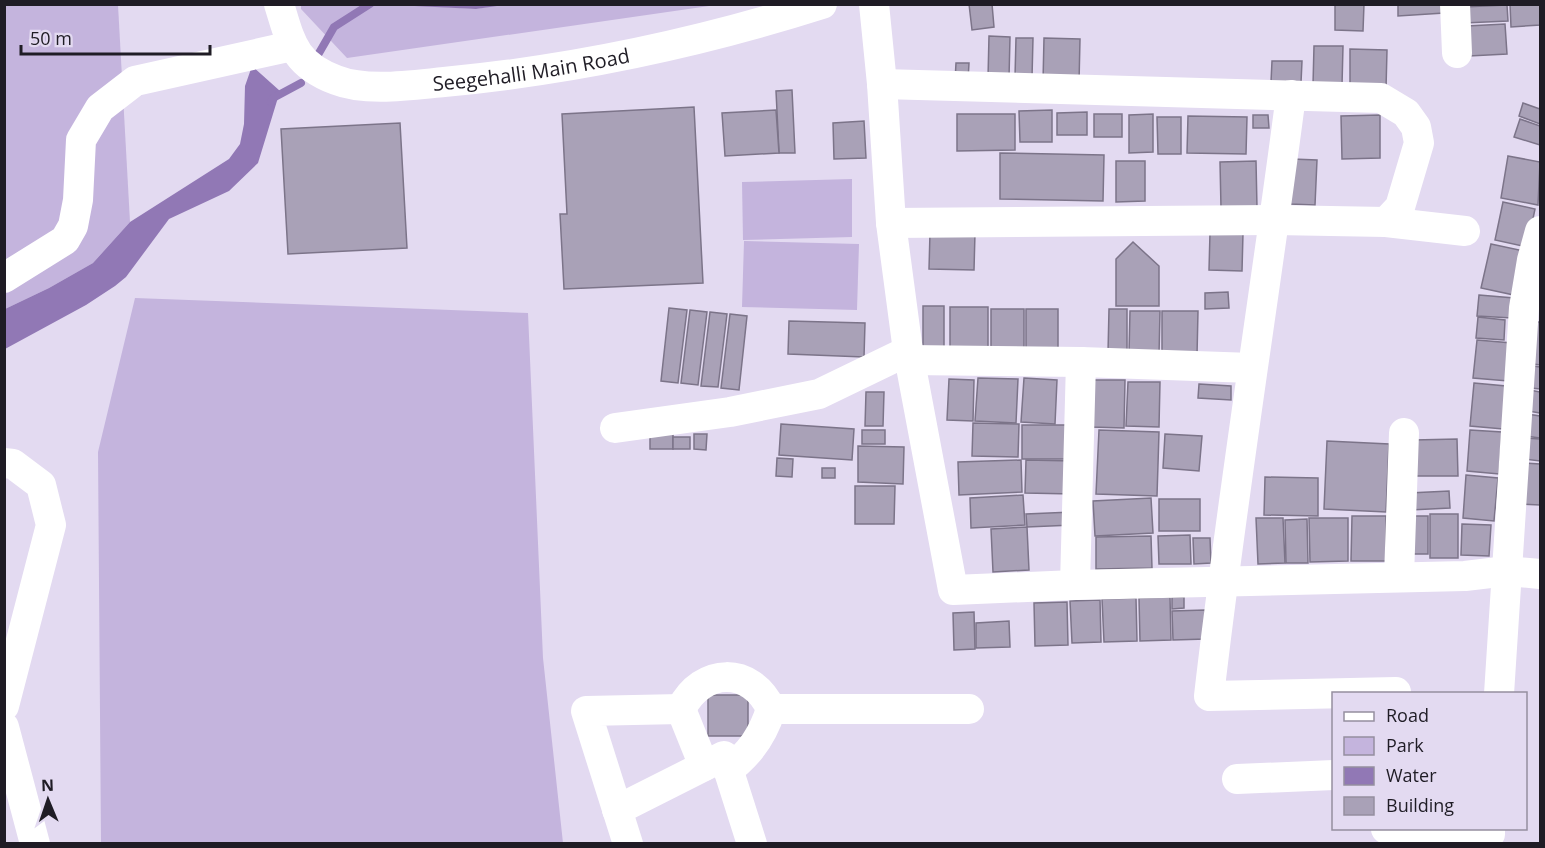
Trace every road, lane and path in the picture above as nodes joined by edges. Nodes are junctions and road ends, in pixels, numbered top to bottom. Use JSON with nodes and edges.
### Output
{"nodes":[{"id":1,"x":279,"y":4,"type":"edge"},
{"id":2,"x":822,"y":4,"type":"edge"},
{"id":3,"x":874,"y":4,"type":"edge"},
{"id":4,"x":1455,"y":4,"type":"edge"},
{"id":5,"x":291,"y":46,"type":"junction"},
{"id":6,"x":1457,"y":53,"type":"dead end"},
{"id":7,"x":882,"y":84,"type":"junction"},
{"id":8,"x":1291,"y":95,"type":"junction"},
{"id":9,"x":1275,"y":220,"type":"junction"},
{"id":10,"x":1386,"y":222,"type":"junction"},
{"id":11,"x":891,"y":223,"type":"junction"},
{"id":12,"x":1465,"y":231,"type":"dead end"},
{"id":13,"x":1540,"y":231,"type":"edge"},
{"id":14,"x":4,"y":278,"type":"edge"},
{"id":15,"x":908,"y":356,"type":"junction"},
{"id":16,"x":1082,"y":362,"type":"junction"},
{"id":17,"x":1252,"y":368,"type":"junction"},
{"id":18,"x":615,"y":428,"type":"dead end"},
{"id":19,"x":1404,"y":433,"type":"dead end"},
{"id":20,"x":4,"y":463,"type":"edge"},
{"id":21,"x":1507,"y":571,"type":"junction"},
{"id":22,"x":1540,"y":574,"type":"edge"},
{"id":23,"x":1399,"y":577,"type":"junction"},
{"id":24,"x":1222,"y":582,"type":"junction"},
{"id":25,"x":1075,"y":585,"type":"junction"},
{"id":26,"x":1499,"y":692,"type":"edge"},
{"id":27,"x":1332,"y":693,"type":"edge"},
{"id":28,"x":4,"y":706,"type":"edge"},
{"id":29,"x":681,"y":709,"type":"junction"},
{"id":30,"x":771,"y":709,"type":"junction"},
{"id":31,"x":969,"y":709,"type":"dead end"},
{"id":32,"x":4,"y":727,"type":"edge"},
{"id":33,"x":716,"y":768,"type":"junction"},
{"id":34,"x":1332,"y":775,"type":"edge"},
{"id":35,"x":1237,"y":779,"type":"dead end"},
{"id":36,"x":617,"y":810,"type":"junction"},
{"id":37,"x":1407,"y":830,"type":"edge"},
{"id":38,"x":1490,"y":830,"type":"edge"},
{"id":39,"x":35,"y":843,"type":"edge"},
{"id":40,"x":628,"y":843,"type":"edge"},
{"id":41,"x":752,"y":843,"type":"edge"}],
"edges":[{"from":1,"to":5,"type":"street","name":"Seegehalli Main Road"},
{"from":2,"to":5,"type":"street","name":"Seegehalli Main Road"},
{"from":3,"to":7,"type":"street"},
{"from":4,"to":6,"type":"street"},
{"from":5,"to":14,"type":"street"},
{"from":7,"to":8,"type":"street"},
{"from":7,"to":11,"type":"street"},
{"from":8,"to":9,"type":"street"},
{"from":8,"to":10,"type":"street"},
{"from":9,"to":10,"type":"street"},
{"from":9,"to":11,"type":"street"},
{"from":9,"to":17,"type":"street"},
{"from":10,"to":12,"type":"street"},
{"from":11,"to":15,"type":"street"},
{"from":13,"to":21,"type":"street"},
{"from":15,"to":16,"type":"street"},
{"from":15,"to":18,"type":"street"},
{"from":15,"to":25,"type":"street"},
{"from":16,"to":17,"type":"street"},
{"from":16,"to":25,"type":"street"},
{"from":17,"to":24,"type":"street"},
{"from":19,"to":23,"type":"street"},
{"from":20,"to":28,"type":"street"},
{"from":21,"to":22,"type":"street"},
{"from":21,"to":23,"type":"street"},
{"from":21,"to":26,"type":"street"},
{"from":23,"to":24,"type":"street"},
{"from":24,"to":25,"type":"street"},
{"from":24,"to":27,"type":"street"},
{"from":29,"to":30,"type":"street"},
{"from":29,"to":33,"type":"street"},
{"from":29,"to":36,"type":"street"},
{"from":30,"to":31,"type":"street"},
{"from":30,"to":33,"type":"street"},
{"from":32,"to":39,"type":"street"},
{"from":33,"to":36,"type":"street"},
{"from":33,"to":41,"type":"street"},
{"from":34,"to":35,"type":"street"},
{"from":36,"to":40,"type":"street"},
{"from":37,"to":38,"type":"street"}]}
